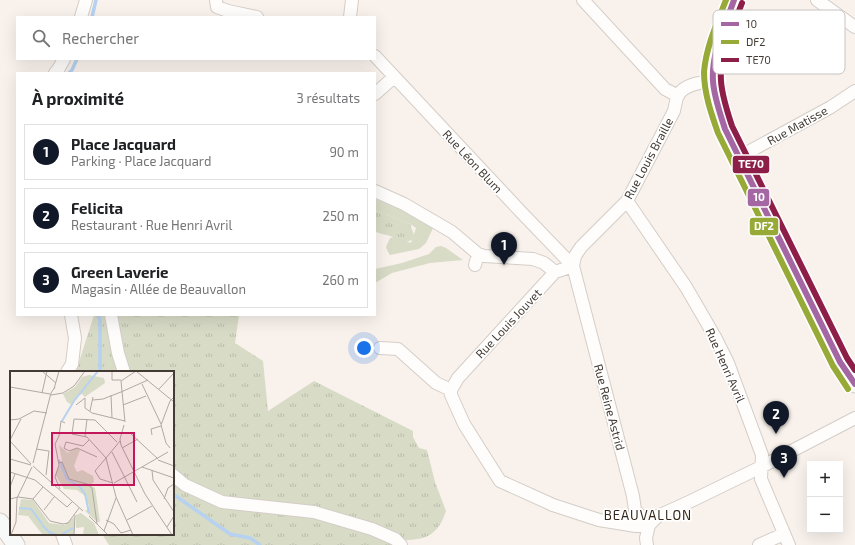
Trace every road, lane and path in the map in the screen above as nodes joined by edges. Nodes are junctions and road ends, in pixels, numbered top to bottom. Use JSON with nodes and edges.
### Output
{"nodes":[{"id":1,"x":86,"y":0,"type":"edge"},
{"id":2,"x":352,"y":0,"type":"edge"},
{"id":3,"x":583,"y":0,"type":"edge"},
{"id":4,"x":734,"y":0,"type":"edge"},
{"id":5,"x":817,"y":0,"type":"edge"},
{"id":6,"x":217,"y":3,"type":"edge"},
{"id":7,"x":730,"y":10,"type":"edge"},
{"id":8,"x":831,"y":10,"type":"edge"},
{"id":9,"x":81,"y":16,"type":"edge"},
{"id":10,"x":251,"y":16,"type":"edge"},
{"id":11,"x":350,"y":16,"type":"edge"},
{"id":12,"x":845,"y":20,"type":"edge"},
{"id":13,"x":855,"y":27,"type":"edge"},
{"id":14,"x":376,"y":57,"type":"edge"},
{"id":15,"x":63,"y":60,"type":"edge"},
{"id":16,"x":56,"y":72,"type":"edge"},
{"id":17,"x":713,"y":74,"type":"edge"},
{"id":18,"x":394,"y":77,"type":"junction"},
{"id":19,"x":713,"y":81,"type":"junction"},
{"id":20,"x":855,"y":91,"type":"edge"},
{"id":21,"x":376,"y":93,"type":"edge"},
{"id":22,"x":678,"y":96,"type":"junction"},
{"id":23,"x":739,"y":157,"type":"junction"},
{"id":24,"x":376,"y":190,"type":"edge"},
{"id":25,"x":627,"y":201,"type":"junction"},
{"id":26,"x":558,"y":250,"type":"junction"},
{"id":27,"x":544,"y":263,"type":"junction"},
{"id":28,"x":572,"y":266,"type":"junction"},
{"id":29,"x":555,"y":272,"type":"junction"},
{"id":30,"x":74,"y":316,"type":"edge"},
{"id":31,"x":111,"y":316,"type":"edge"},
{"id":32,"x":380,"y":348,"type":"dead end"},
{"id":33,"x":68,"y":371,"type":"edge"},
{"id":34,"x":124,"y":371,"type":"edge"},
{"id":35,"x":855,"y":384,"type":"edge"},
{"id":36,"x":451,"y":390,"type":"junction"},
{"id":37,"x":855,"y":418,"type":"edge"},
{"id":38,"x":761,"y":467,"type":"junction"},
{"id":39,"x":174,"y":476,"type":"edge"},
{"id":40,"x":0,"y":522,"type":"edge"},
{"id":41,"x":649,"y":525,"type":"junction"},
{"id":42,"x":62,"y":535,"type":"edge"},
{"id":43,"x":786,"y":540,"type":"edge"},
{"id":44,"x":16,"y":545,"type":"edge"},
{"id":45,"x":66,"y":545,"type":"edge"},
{"id":46,"x":401,"y":545,"type":"edge"},
{"id":47,"x":647,"y":545,"type":"edge"},
{"id":48,"x":760,"y":545,"type":"edge"}],
"edges":[{"from":1,"to":9,"type":"street"},
{"from":2,"to":11,"type":"street"},
{"from":3,"to":22,"type":"street"},
{"from":4,"to":7,"type":"main road"},
{"from":5,"to":8,"type":"street"},
{"from":6,"to":10,"type":"street"},
{"from":12,"to":13,"type":"street"},
{"from":14,"to":18,"type":"street","name":"Rue Léon Blum"},
{"from":15,"to":16,"type":"street"},
{"from":17,"to":19,"type":"main road"},
{"from":18,"to":21,"type":"street"},
{"from":18,"to":26,"type":"street","name":"Rue Léon Blum"},
{"from":19,"to":22,"type":"street"},
{"from":19,"to":23,"type":"main road"},
{"from":20,"to":23,"type":"street","name":"Rue Matisse"},
{"from":22,"to":25,"type":"street","name":"Rue Louis Braille"},
{"from":23,"to":35,"type":"main road"},
{"from":24,"to":27,"type":"street"},
{"from":25,"to":28,"type":"street","name":"Rue Louis Braille"},
{"from":25,"to":38,"type":"street","name":"Rue Henri Avril"},
{"from":26,"to":27,"type":"street"},
{"from":26,"to":28,"type":"street","name":"Rue Léon Blum"},
{"from":27,"to":29,"type":"street"},
{"from":28,"to":29,"type":"street","name":"Rue Louis Jouvet"},
{"from":28,"to":41,"type":"street","name":"Rue Reine Astrid"},
{"from":29,"to":36,"type":"street","name":"Rue Louis Jouvet"},
{"from":30,"to":33,"type":"street"},
{"from":31,"to":34,"type":"street"},
{"from":32,"to":36,"type":"street"},
{"from":36,"to":41,"type":"street"},
{"from":37,"to":38,"type":"street"},
{"from":38,"to":41,"type":"street"},
{"from":38,"to":43,"type":"street","name":"Rue Henri Avril"},
{"from":39,"to":46,"type":"street"},
{"from":40,"to":44,"type":"main road"},
{"from":41,"to":47,"type":"street"},
{"from":42,"to":45,"type":"street"},
{"from":43,"to":48,"type":"street"}]}
